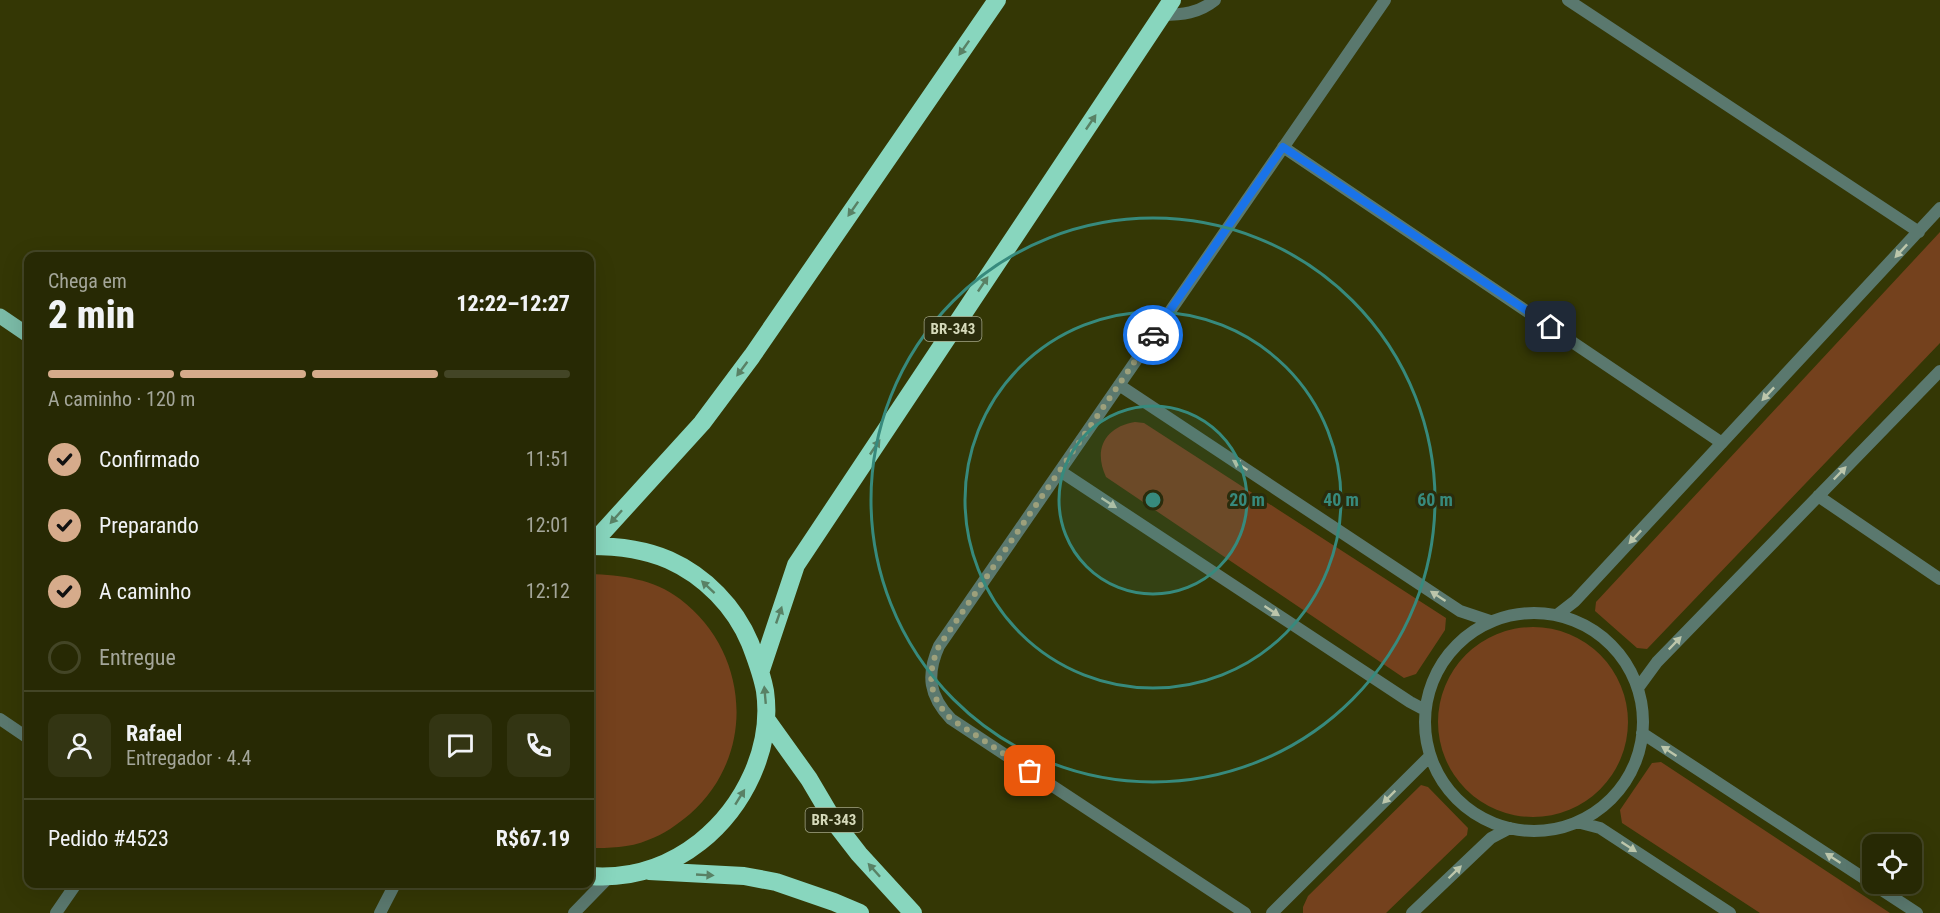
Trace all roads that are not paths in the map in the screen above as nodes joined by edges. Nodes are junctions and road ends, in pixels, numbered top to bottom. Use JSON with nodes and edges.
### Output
{"nodes":[{"id":1,"x":998,"y":0,"type":"edge"},
{"id":2,"x":1215,"y":0,"type":"edge"},
{"id":3,"x":1385,"y":0,"type":"edge"},
{"id":4,"x":1568,"y":0,"type":"edge"},
{"id":5,"x":1167,"y":8,"type":"edge"},
{"id":6,"x":1283,"y":147,"type":"junction"},
{"id":7,"x":1940,"y":208,"type":"edge"},
{"id":8,"x":1918,"y":232,"type":"junction"},
{"id":9,"x":0,"y":316,"type":"edge"},
{"id":10,"x":24,"y":332,"type":"edge"},
{"id":11,"x":1940,"y":370,"type":"edge"},
{"id":12,"x":1119,"y":385,"type":"junction"},
{"id":13,"x":1722,"y":443,"type":"junction"},
{"id":14,"x":1060,"y":471,"type":"junction"},
{"id":15,"x":1818,"y":496,"type":"junction"},
{"id":16,"x":594,"y":542,"type":"edge"},
{"id":17,"x":594,"y":546,"type":"edge"},
{"id":18,"x":1940,"y":579,"type":"edge"},
{"id":19,"x":1557,"y":615,"type":"junction"},
{"id":20,"x":1490,"y":621,"type":"junction"},
{"id":21,"x":761,"y":670,"type":"junction"},
{"id":22,"x":1638,"y":688,"type":"junction"},
{"id":23,"x":1425,"y":710,"type":"junction"},
{"id":24,"x":0,"y":719,"type":"edge"},
{"id":25,"x":766,"y":720,"type":"junction"},
{"id":26,"x":1642,"y":733,"type":"junction"},
{"id":27,"x":24,"y":735,"type":"edge"},
{"id":28,"x":1430,"y":756,"type":"junction"},
{"id":29,"x":1577,"y":822,"type":"junction"},
{"id":30,"x":1510,"y":828,"type":"junction"},
{"id":31,"x":647,"y":871,"type":"junction"},
{"id":32,"x":594,"y":876,"type":"edge"},
{"id":33,"x":609,"y":877,"type":"junction"},
{"id":34,"x":73,"y":888,"type":"edge"},
{"id":35,"x":393,"y":888,"type":"edge"},
{"id":36,"x":56,"y":913,"type":"edge"},
{"id":37,"x":380,"y":913,"type":"edge"},
{"id":38,"x":574,"y":913,"type":"edge"},
{"id":39,"x":860,"y":913,"type":"edge"},
{"id":40,"x":913,"y":913,"type":"edge"},
{"id":41,"x":1245,"y":913,"type":"edge"},
{"id":42,"x":1272,"y":913,"type":"edge"},
{"id":43,"x":1412,"y":913,"type":"edge"},
{"id":44,"x":1730,"y":913,"type":"edge"},
{"id":45,"x":1917,"y":913,"type":"edge"}],
"edges":[{"from":1,"to":16,"type":"highway","one_way":true},
{"from":2,"to":5,"type":"street"},
{"from":3,"to":6,"type":"street"},
{"from":4,"to":8,"type":"street"},
{"from":21,"to":5,"type":"highway","number":"BR-343","one_way":true},
{"from":6,"to":12,"type":"street"},
{"from":6,"to":13,"type":"street"},
{"from":7,"to":8,"type":"street"},
{"from":8,"to":13,"type":"street","one_way":true},
{"from":9,"to":10,"type":"main road"},
{"from":15,"to":11,"type":"street","one_way":true},
{"from":12,"to":14,"type":"street"},
{"from":20,"to":12,"type":"street","one_way":true},
{"from":13,"to":19,"type":"street","one_way":true},
{"from":14,"to":23,"type":"street","one_way":true},
{"from":14,"to":41,"type":"street"},
{"from":15,"to":18,"type":"street"},
{"from":22,"to":15,"type":"street","one_way":true},
{"from":21,"to":17,"type":"highway","one_way":true},
{"from":19,"to":20,"type":"street"},
{"from":19,"to":22,"type":"street"},
{"from":20,"to":23,"type":"street"},
{"from":25,"to":21,"type":"highway","one_way":true},
{"from":22,"to":26,"type":"street"},
{"from":23,"to":28,"type":"street"},
{"from":24,"to":27,"type":"street"},
{"from":31,"to":25,"type":"highway","one_way":true},
{"from":40,"to":25,"type":"highway","number":"BR-343","one_way":true},
{"from":26,"to":29,"type":"street"},
{"from":45,"to":26,"type":"street","one_way":true},
{"from":28,"to":30,"type":"street"},
{"from":28,"to":42,"type":"street","one_way":true},
{"from":29,"to":30,"type":"street"},
{"from":29,"to":44,"type":"street","one_way":true},
{"from":43,"to":30,"type":"street","one_way":true},
{"from":31,"to":33,"type":"highway"},
{"from":31,"to":39,"type":"highway","one_way":true},
{"from":32,"to":33,"type":"highway"},
{"from":33,"to":38,"type":"street"},
{"from":34,"to":36,"type":"street"},
{"from":35,"to":37,"type":"street"}]}
